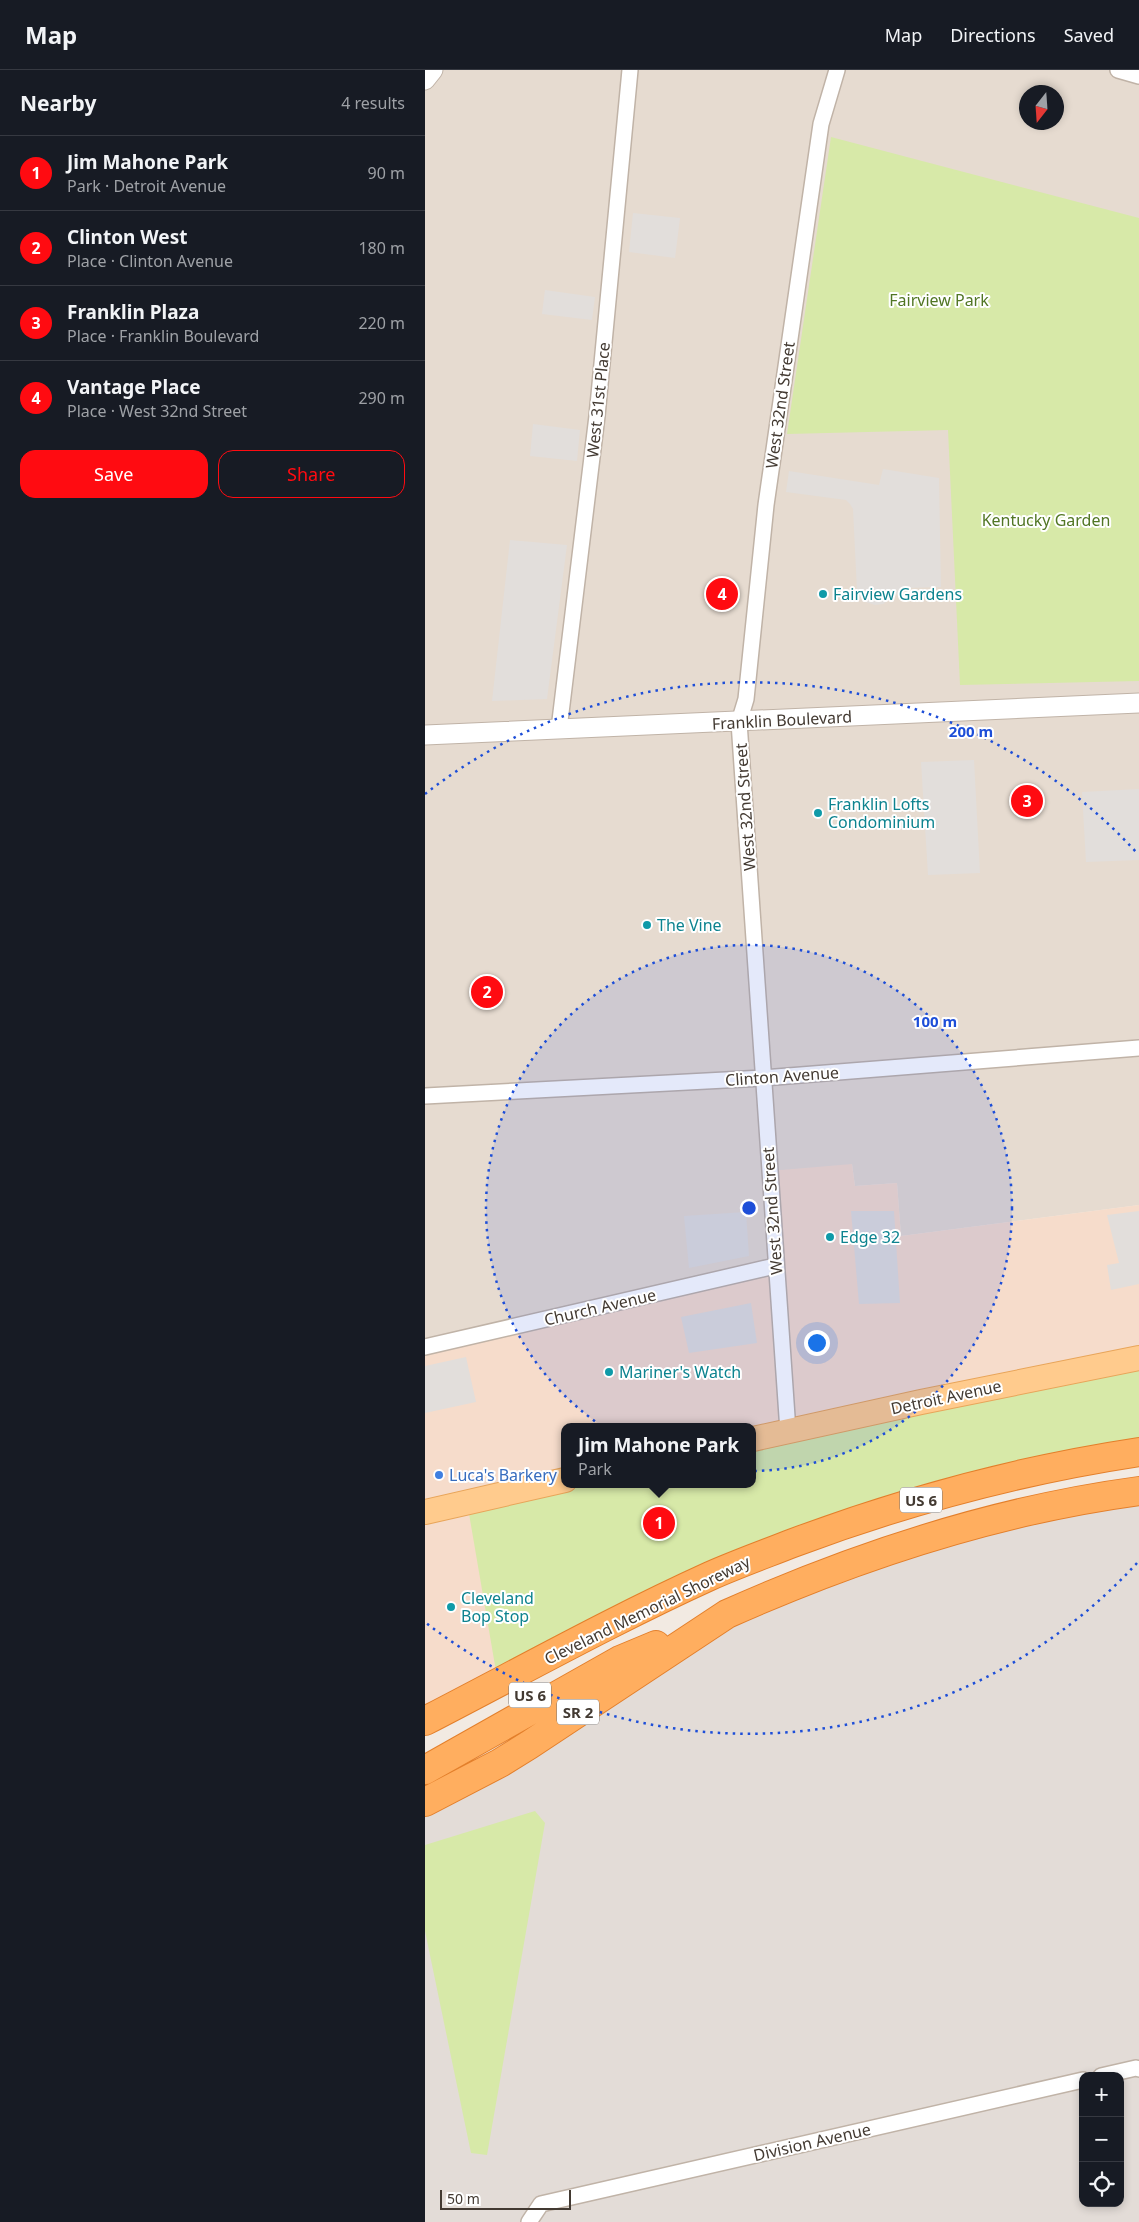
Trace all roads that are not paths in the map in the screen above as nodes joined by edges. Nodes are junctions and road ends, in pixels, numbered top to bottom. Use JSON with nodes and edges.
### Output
{"nodes":[{"id":1,"x":433,"y":70,"type":"edge"},
{"id":2,"x":630,"y":70,"type":"edge"},
{"id":3,"x":837,"y":70,"type":"edge"},
{"id":4,"x":1118,"y":70,"type":"edge"},
{"id":5,"x":1139,"y":76,"type":"edge"},
{"id":6,"x":425,"y":80,"type":"edge"},
{"id":7,"x":1139,"y":703,"type":"edge"},
{"id":8,"x":739,"y":722,"type":"junction"},
{"id":9,"x":559,"y":729,"type":"junction"},
{"id":10,"x":425,"y":734,"type":"edge"},
{"id":11,"x":1139,"y":1048,"type":"edge"},
{"id":12,"x":763,"y":1078,"type":"junction"},
{"id":13,"x":425,"y":1096,"type":"edge"},
{"id":14,"x":775,"y":1266,"type":"junction"},
{"id":15,"x":425,"y":1347,"type":"edge"},
{"id":16,"x":1139,"y":1358,"type":"edge"},
{"id":17,"x":788,"y":1431,"type":"junction"},
{"id":18,"x":756,"y":1438,"type":"edge"},
{"id":19,"x":1139,"y":1452,"type":"edge"},
{"id":20,"x":561,"y":1481,"type":"edge"},
{"id":21,"x":1139,"y":1491,"type":"edge"},
{"id":22,"x":425,"y":1512,"type":"edge"},
{"id":23,"x":727,"y":1614,"type":"junction"},
{"id":24,"x":623,"y":1619,"type":"junction"},
{"id":25,"x":425,"y":1721,"type":"edge"},
{"id":26,"x":425,"y":1754,"type":"edge"},
{"id":27,"x":425,"y":1770,"type":"edge"},
{"id":28,"x":425,"y":1802,"type":"edge"},
{"id":29,"x":1139,"y":2069,"type":"edge"},
{"id":30,"x":1118,"y":2072,"type":"edge"},
{"id":31,"x":1079,"y":2081,"type":"edge"},
{"id":32,"x":529,"y":2222,"type":"edge"}],
"edges":[{"from":1,"to":6,"type":"street"},
{"from":2,"to":9,"type":"street","name":"West 31st Place"},
{"from":3,"to":8,"type":"street","name":"West 32nd Street"},
{"from":4,"to":5,"type":"street"},
{"from":7,"to":8,"type":"street","name":"Franklin Boulevard"},
{"from":8,"to":9,"type":"street","name":"Franklin Boulevard"},
{"from":8,"to":12,"type":"street","name":"West 32nd Street"},
{"from":9,"to":10,"type":"street","name":"Franklin Boulevard"},
{"from":11,"to":12,"type":"street","name":"Clinton Avenue"},
{"from":12,"to":13,"type":"street","name":"Clinton Avenue"},
{"from":12,"to":14,"type":"street","name":"West 32nd Street"},
{"from":14,"to":15,"type":"street","name":"Church Avenue"},
{"from":14,"to":17,"type":"street","name":"West 32nd Street"},
{"from":16,"to":17,"type":"main road","name":"Detroit Avenue"},
{"from":17,"to":18,"type":"main road","name":"Detroit Avenue"},
{"from":19,"to":24,"type":"highway","name":"Cleveland Memorial Shoreway","number":"US 6"},
{"from":20,"to":22,"type":"main road"},
{"from":21,"to":23,"type":"highway","number":"US 6"},
{"from":23,"to":27,"type":"highway","number":"US 6"},
{"from":23,"to":28,"type":"highway","number":"SR 2"},
{"from":24,"to":25,"type":"highway","name":"Cleveland Memorial Shoreway"},
{"from":24,"to":26,"type":"highway","number":"US 6"},
{"from":29,"to":30,"type":"street"},
{"from":31,"to":32,"type":"street","name":"Division Avenue"}]}
